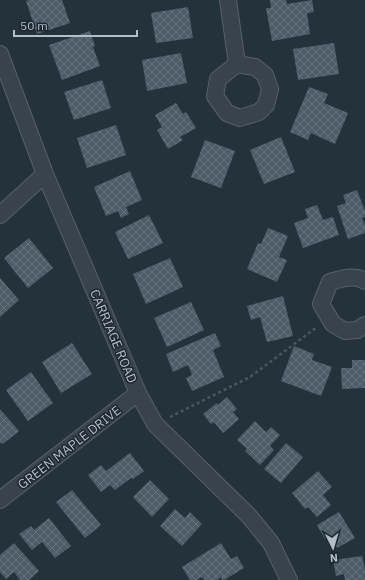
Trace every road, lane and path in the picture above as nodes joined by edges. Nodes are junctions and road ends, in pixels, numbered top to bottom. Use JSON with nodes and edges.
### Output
{"nodes":[{"id":1,"x":228,"y":0,"type":"edge"},
{"id":2,"x":0,"y":54,"type":"edge"},
{"id":3,"x":237,"y":64,"type":"dead end"},
{"id":4,"x":45,"y":174,"type":"junction"},
{"id":5,"x":0,"y":215,"type":"edge"},
{"id":6,"x":365,"y":281,"type":"edge"},
{"id":7,"x":321,"y":304,"type":"junction"},
{"id":8,"x":365,"y":325,"type":"edge"},
{"id":9,"x":138,"y":393,"type":"junction"},
{"id":10,"x":155,"y":424,"type":"junction"},
{"id":11,"x":0,"y":500,"type":"edge"},
{"id":12,"x":289,"y":580,"type":"edge"}],
"edges":[{"from":1,"to":3,"type":"street"},
{"from":2,"to":4,"type":"street","name":"CARRIAGE ROAD"},
{"from":4,"to":5,"type":"street"},
{"from":4,"to":9,"type":"street","name":"CARRIAGE ROAD"},
{"from":6,"to":7,"type":"street"},
{"from":7,"to":8,"type":"street"},
{"from":7,"to":10,"type":"path"},
{"from":9,"to":10,"type":"street","name":"CARRIAGE ROAD"},
{"from":9,"to":11,"type":"street","name":"GREEN MAPLE DRIVE"},
{"from":10,"to":12,"type":"street","name":"CARRIAGE ROAD"}]}
